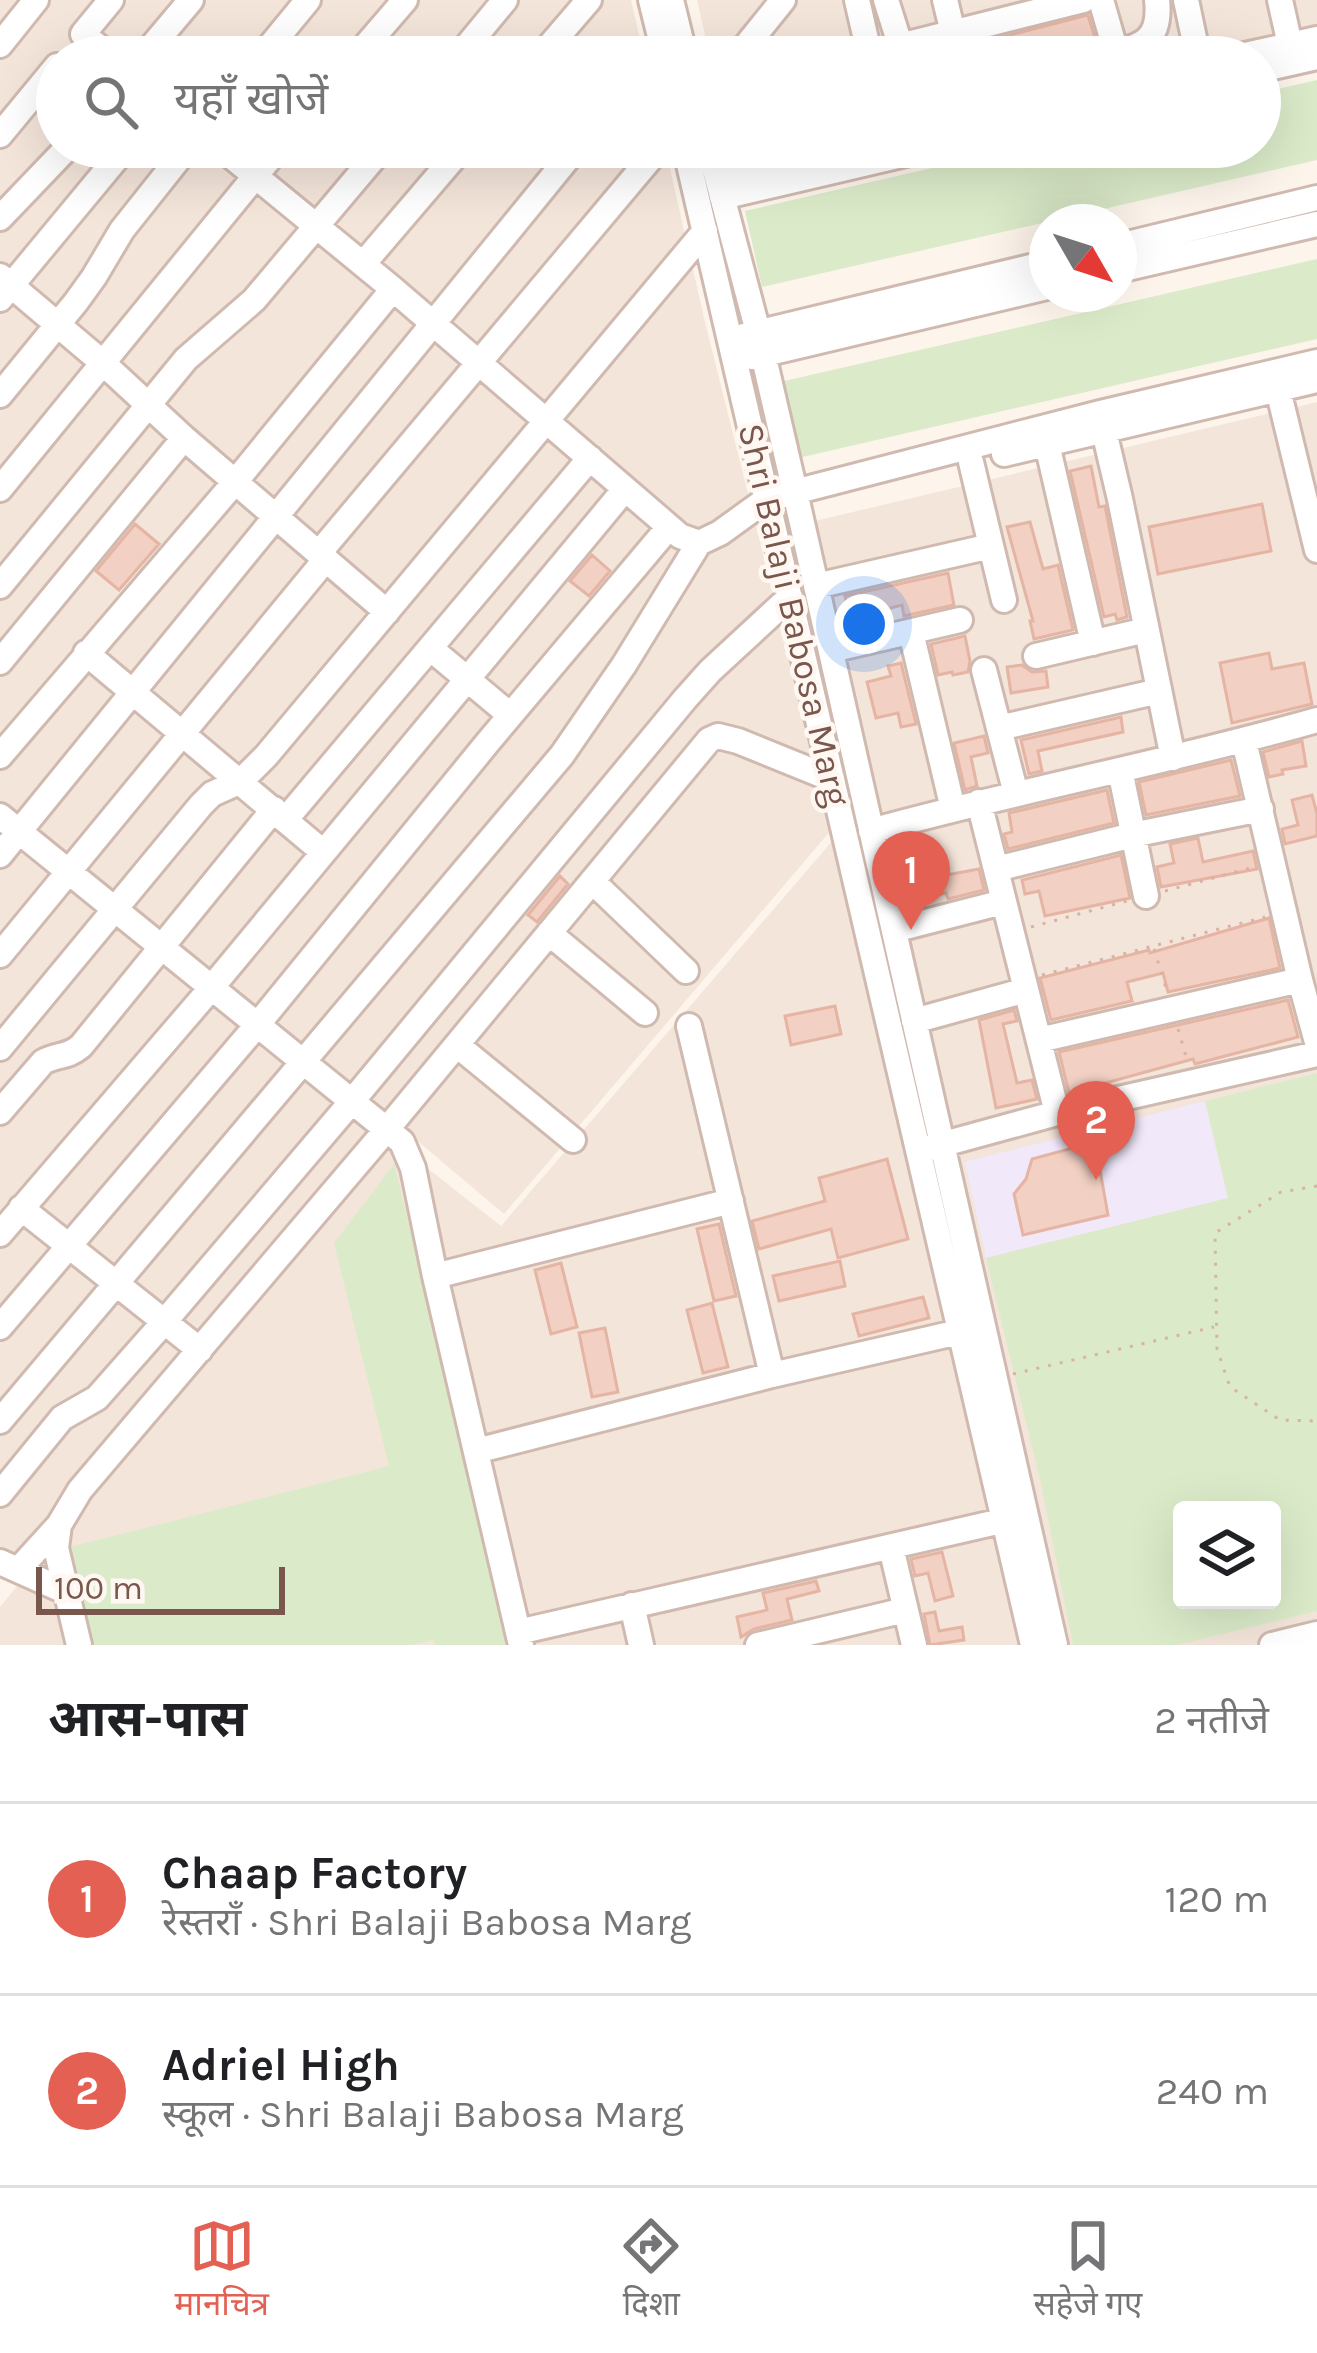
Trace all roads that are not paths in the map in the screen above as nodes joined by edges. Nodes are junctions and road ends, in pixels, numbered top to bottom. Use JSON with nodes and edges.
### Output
{"nodes":[{"id":1,"x":36,"y":0,"type":"edge"},
{"id":2,"x":111,"y":0,"type":"edge"},
{"id":3,"x":191,"y":0,"type":"edge"},
{"id":4,"x":308,"y":0,"type":"edge"},
{"id":5,"x":405,"y":0,"type":"edge"},
{"id":6,"x":506,"y":0,"type":"edge"},
{"id":7,"x":589,"y":0,"type":"edge"},
{"id":8,"x":651,"y":0,"type":"edge"},
{"id":9,"x":698,"y":0,"type":"edge"},
{"id":10,"x":783,"y":0,"type":"edge"},
{"id":11,"x":857,"y":0,"type":"edge"},
{"id":12,"x":886,"y":0,"type":"edge"},
{"id":13,"x":945,"y":0,"type":"edge"},
{"id":14,"x":1083,"y":0,"type":"edge"},
{"id":15,"x":1101,"y":0,"type":"edge"},
{"id":16,"x":1156,"y":0,"type":"edge"},
{"id":17,"x":1186,"y":0,"type":"edge"},
{"id":18,"x":1280,"y":0,"type":"edge"},
{"id":19,"x":953,"y":33,"type":"junction"},
{"id":20,"x":83,"y":34,"type":"joint"},
{"id":21,"x":85,"y":36,"type":"edge"},
{"id":22,"x":161,"y":36,"type":"edge"},
{"id":23,"x":278,"y":36,"type":"edge"},
{"id":24,"x":374,"y":36,"type":"edge"},
{"id":25,"x":476,"y":36,"type":"edge"},
{"id":26,"x":558,"y":36,"type":"edge"},
{"id":27,"x":665,"y":36,"type":"edge"},
{"id":28,"x":666,"y":36,"type":"edge"},
{"id":29,"x":754,"y":36,"type":"edge"},
{"id":30,"x":865,"y":36,"type":"edge"},
{"id":31,"x":897,"y":36,"type":"edge"},
{"id":32,"x":944,"y":36,"type":"edge"},
{"id":33,"x":1106,"y":36,"type":"edge"},
{"id":34,"x":1151,"y":36,"type":"edge"},
{"id":35,"x":1194,"y":36,"type":"edge"},
{"id":36,"x":1317,"y":39,"type":"edge"},
{"id":37,"x":0,"y":45,"type":"edge"},
{"id":38,"x":1290,"y":45,"type":"junction"},
{"id":39,"x":1281,"y":47,"type":"edge"},
{"id":40,"x":1317,"y":57,"type":"edge"},
{"id":41,"x":1281,"y":65,"type":"edge"},
{"id":42,"x":36,"y":91,"type":"edge"},
{"id":43,"x":0,"y":135,"type":"edge"},
{"id":44,"x":48,"y":168,"type":"edge"},
{"id":45,"x":108,"y":168,"type":"edge"},
{"id":46,"x":171,"y":168,"type":"edge"},
{"id":47,"x":246,"y":168,"type":"edge"},
{"id":48,"x":261,"y":168,"type":"edge"},
{"id":49,"x":366,"y":168,"type":"edge"},
{"id":50,"x":445,"y":168,"type":"edge"},
{"id":51,"x":560,"y":168,"type":"edge"},
{"id":52,"x":642,"y":168,"type":"edge"},
{"id":53,"x":691,"y":168,"type":"edge"},
{"id":54,"x":714,"y":168,"type":"edge"},
{"id":55,"x":779,"y":168,"type":"edge"},
{"id":56,"x":822,"y":168,"type":"edge"},
{"id":57,"x":255,"y":175,"type":"junction"},
{"id":58,"x":719,"y":187,"type":"junction"},
{"id":59,"x":1317,"y":198,"type":"edge"},
{"id":60,"x":0,"y":218,"type":"edge"},
{"id":61,"x":1317,"y":224,"type":"edge"},
{"id":62,"x":316,"y":228,"type":"junction"},
{"id":63,"x":705,"y":231,"type":"junction"},
{"id":64,"x":1137,"y":242,"type":"edge"},
{"id":65,"x":363,"y":264,"type":"junction"},
{"id":66,"x":1137,"y":266,"type":"edge"},
{"id":67,"x":1029,"y":268,"type":"edge"},
{"id":68,"x":4,"y":287,"type":"edge"},
{"id":69,"x":393,"y":289,"type":"junction"},
{"id":70,"x":1029,"y":291,"type":"edge"},
{"id":71,"x":432,"y":323,"type":"junction"},
{"id":72,"x":58,"y":325,"type":"junction"},
{"id":73,"x":761,"y":343,"type":"junction"},
{"id":74,"x":732,"y":351,"type":"junction"},
{"id":75,"x":478,"y":362,"type":"junction"},
{"id":76,"x":1317,"y":362,"type":"edge"},
{"id":77,"x":103,"y":363,"type":"junction"},
{"id":78,"x":1317,"y":380,"type":"edge"},
{"id":79,"x":1276,"y":381,"type":"junction"},
{"id":80,"x":0,"y":395,"type":"edge"},
{"id":81,"x":149,"y":406,"type":"junction"},
{"id":82,"x":546,"y":421,"type":"junction"},
{"id":83,"x":1104,"y":431,"type":"junction"},
{"id":84,"x":184,"y":438,"type":"junction"},
{"id":85,"x":1047,"y":444,"type":"junction"},
{"id":86,"x":590,"y":458,"type":"junction"},
{"id":87,"x":971,"y":462,"type":"junction"},
{"id":88,"x":235,"y":482,"type":"junction"},
{"id":89,"x":0,"y":489,"type":"edge"},
{"id":90,"x":625,"y":489,"type":"junction"},
{"id":91,"x":796,"y":498,"type":"junction"},
{"id":92,"x":1312,"y":501,"type":"edge"},
{"id":93,"x":765,"y":506,"type":"junction"},
{"id":94,"x":276,"y":517,"type":"junction"},
{"id":95,"x":669,"y":527,"type":"junction"},
{"id":96,"x":699,"y":543,"type":"junction"},
{"id":97,"x":992,"y":546,"type":"junction"},
{"id":98,"x":1317,"y":550,"type":"edge"},
{"id":99,"x":323,"y":556,"type":"junction"},
{"id":100,"x":0,"y":586,"type":"edge"},
{"id":101,"x":816,"y":586,"type":"junction"},
{"id":102,"x":790,"y":597,"type":"junction"},
{"id":103,"x":1004,"y":600,"type":"dead end"},
{"id":104,"x":388,"y":612,"type":"junction"},
{"id":105,"x":960,"y":620,"type":"dead end"},
{"id":106,"x":1146,"y":630,"type":"junction"},
{"id":107,"x":911,"y":632,"type":"junction"},
{"id":108,"x":1093,"y":643,"type":"junction"},
{"id":109,"x":430,"y":648,"type":"junction"},
{"id":110,"x":831,"y":650,"type":"junction"},
{"id":111,"x":86,"y":653,"type":"junction"},
{"id":112,"x":1036,"y":656,"type":"dead end"},
{"id":113,"x":0,"y":662,"type":"edge"},
{"id":114,"x":984,"y":670,"type":"dead end"},
{"id":115,"x":468,"y":678,"type":"junction"},
{"id":116,"x":1159,"y":691,"type":"junction"},
{"id":117,"x":131,"y":693,"type":"junction"},
{"id":118,"x":511,"y":715,"type":"junction"},
{"id":119,"x":1317,"y":720,"type":"edge"},
{"id":120,"x":999,"y":728,"type":"junction"},
{"id":121,"x":181,"y":735,"type":"junction"},
{"id":122,"x":1244,"y":741,"type":"junction"},
{"id":123,"x":0,"y":756,"type":"edge"},
{"id":124,"x":1173,"y":758,"type":"junction"},
{"id":125,"x":1120,"y":770,"type":"junction"},
{"id":126,"x":832,"y":778,"type":"junction"},
{"id":127,"x":241,"y":781,"type":"junction"},
{"id":128,"x":1016,"y":794,"type":"junction"},
{"id":129,"x":979,"y":802,"type":"junction"},
{"id":130,"x":953,"y":808,"type":"junction"},
{"id":131,"x":1261,"y":809,"type":"junction"},
{"id":132,"x":280,"y":814,"type":"junction"},
{"id":133,"x":10,"y":823,"type":"edge"},
{"id":134,"x":871,"y":831,"type":"junction"},
{"id":135,"x":1131,"y":836,"type":"junction"},
{"id":136,"x":323,"y":852,"type":"junction"},
{"id":137,"x":0,"y":855,"type":"edge"},
{"id":138,"x":996,"y":869,"type":"junction"},
{"id":139,"x":69,"y":871,"type":"junction"},
{"id":140,"x":592,"y":881,"type":"junction"},
{"id":141,"x":1146,"y":896,"type":"dead end"},
{"id":142,"x":1004,"y":902,"type":"junction"},
{"id":143,"x":116,"y":908,"type":"junction"},
{"id":144,"x":894,"y":930,"type":"junction"},
{"id":145,"x":549,"y":933,"type":"junction"},
{"id":146,"x":163,"y":947,"type":"junction"},
{"id":147,"x":0,"y":956,"type":"edge"},
{"id":148,"x":686,"y":971,"type":"dead end"},
{"id":149,"x":1300,"y":980,"type":"junction"},
{"id":150,"x":1024,"y":984,"type":"junction"},
{"id":151,"x":212,"y":986,"type":"junction"},
{"id":152,"x":645,"y":1013,"type":"dead end"},
{"id":153,"x":914,"y":1021,"type":"junction"},
{"id":154,"x":258,"y":1024,"type":"junction"},
{"id":155,"x":689,"y":1026,"type":"dead end"},
{"id":156,"x":1039,"y":1040,"type":"junction"},
{"id":157,"x":1317,"y":1042,"type":"edge"},
{"id":158,"x":457,"y":1046,"type":"junction"},
{"id":159,"x":0,"y":1048,"type":"edge"},
{"id":160,"x":1317,"y":1054,"type":"edge"},
{"id":161,"x":305,"y":1062,"type":"junction"},
{"id":162,"x":353,"y":1100,"type":"junction"},
{"id":163,"x":0,"y":1112,"type":"edge"},
{"id":164,"x":1057,"y":1113,"type":"junction"},
{"id":165,"x":387,"y":1129,"type":"junction"},
{"id":166,"x":572,"y":1140,"type":"dead end"},
{"id":167,"x":930,"y":1147,"type":"junction"},
{"id":168,"x":731,"y":1201,"type":"junction"},
{"id":169,"x":21,"y":1208,"type":"junction"},
{"id":170,"x":0,"y":1234,"type":"edge"},
{"id":171,"x":69,"y":1245,"type":"junction"},
{"id":172,"x":435,"y":1276,"type":"junction"},
{"id":173,"x":117,"y":1283,"type":"junction"},
{"id":174,"x":165,"y":1321,"type":"junction"},
{"id":175,"x":0,"y":1327,"type":"edge"},
{"id":176,"x":959,"y":1332,"type":"junction"},
{"id":177,"x":200,"y":1350,"type":"junction"},
{"id":178,"x":772,"y":1375,"type":"junction"},
{"id":179,"x":0,"y":1421,"type":"edge"},
{"id":180,"x":476,"y":1451,"type":"junction"},
{"id":181,"x":0,"y":1494,"type":"edge"},
{"id":182,"x":1015,"y":1518,"type":"junction"},
{"id":183,"x":59,"y":1525,"type":"junction"},
{"id":184,"x":890,"y":1546,"type":"junction"},
{"id":185,"x":9,"y":1566,"type":"edge"},
{"id":186,"x":67,"y":1592,"type":"junction"},
{"id":187,"x":632,"y":1605,"type":"junction"},
{"id":188,"x":905,"y":1610,"type":"junction"},
{"id":189,"x":1317,"y":1634,"type":"edge"},
{"id":190,"x":520,"y":1638,"type":"edge"},
{"id":191,"x":79,"y":1645,"type":"edge"},
{"id":192,"x":641,"y":1645,"type":"edge"},
{"id":193,"x":758,"y":1645,"type":"edge"},
{"id":194,"x":914,"y":1645,"type":"edge"},
{"id":195,"x":1033,"y":1645,"type":"edge"},
{"id":196,"x":1055,"y":1645,"type":"edge"},
{"id":197,"x":1272,"y":1645,"type":"edge"}],
"edges":[{"from":1,"to":37,"type":"street"},
{"from":2,"to":20,"type":"street"},
{"from":3,"to":22,"type":"street"},
{"from":4,"to":23,"type":"street"},
{"from":5,"to":24,"type":"street"},
{"from":6,"to":25,"type":"street"},
{"from":7,"to":26,"type":"street"},
{"from":8,"to":27,"type":"street"},
{"from":9,"to":28,"type":"street"},
{"from":10,"to":29,"type":"street"},
{"from":11,"to":30,"type":"street"},
{"from":12,"to":31,"type":"street"},
{"from":13,"to":19,"type":"street"},
{"from":14,"to":19,"type":"street"},
{"from":15,"to":33,"type":"street"},
{"from":16,"to":34,"type":"street"},
{"from":17,"to":35,"type":"street"},
{"from":18,"to":38,"type":"street"},
{"from":19,"to":32,"type":"street"},
{"from":20,"to":21,"type":"street"},
{"from":36,"to":38,"type":"street"},
{"from":38,"to":39,"type":"street"},
{"from":40,"to":41,"type":"street"},
{"from":42,"to":43,"type":"street"},
{"from":44,"to":60,"type":"street"},
{"from":45,"to":68,"type":"street"},
{"from":46,"to":72,"type":"street"},
{"from":47,"to":57,"type":"street"},
{"from":48,"to":57,"type":"street"},
{"from":49,"to":62,"type":"street"},
{"from":50,"to":65,"type":"street"},
{"from":51,"to":71,"type":"street"},
{"from":52,"to":75,"type":"street"},
{"from":53,"to":63,"type":"street","name":"Shri Balaji Babosa Marg"},
{"from":54,"to":58,"type":"street","name":"Shri Balaji Babosa Marg"},
{"from":55,"to":58,"type":"street"},
{"from":56,"to":58,"type":"street"},
{"from":57,"to":62,"type":"street"},
{"from":57,"to":77,"type":"street"},
{"from":58,"to":73,"type":"street","name":"Shri Balaji Babosa Marg"},
{"from":59,"to":64,"type":"street"},
{"from":61,"to":66,"type":"street"},
{"from":62,"to":65,"type":"street"},
{"from":62,"to":81,"type":"street"},
{"from":63,"to":74,"type":"street","name":"Shri Balaji Babosa Marg"},
{"from":63,"to":82,"type":"street"},
{"from":65,"to":69,"type":"street"},
{"from":67,"to":73,"type":"street"},
{"from":68,"to":72,"type":"street"},
{"from":69,"to":71,"type":"street"},
{"from":69,"to":88,"type":"street"},
{"from":70,"to":73,"type":"street"},
{"from":71,"to":75,"type":"street"},
{"from":71,"to":94,"type":"street"},
{"from":72,"to":77,"type":"street"},
{"from":72,"to":80,"type":"street"},
{"from":73,"to":74,"type":"street"},
{"from":73,"to":91,"type":"street","name":"Shri Balaji Babosa Marg"},
{"from":74,"to":93,"type":"street","name":"Shri Balaji Babosa Marg"},
{"from":75,"to":82,"type":"street"},
{"from":75,"to":99,"type":"street"},
{"from":76,"to":79,"type":"street"},
{"from":77,"to":81,"type":"street"},
{"from":77,"to":89,"type":"street"},
{"from":78,"to":79,"type":"street"},
{"from":79,"to":83,"type":"street"},
{"from":79,"to":91,"type":"street"},
{"from":79,"to":92,"type":"street"},
{"from":81,"to":84,"type":"street"},
{"from":81,"to":100,"type":"street"},
{"from":82,"to":86,"type":"street"},
{"from":82,"to":104,"type":"street"},
{"from":83,"to":85,"type":"street"},
{"from":83,"to":106,"type":"street"},
{"from":84,"to":88,"type":"street"},
{"from":84,"to":113,"type":"street"},
{"from":85,"to":87,"type":"street"},
{"from":85,"to":108,"type":"street"},
{"from":86,"to":90,"type":"street"},
{"from":86,"to":109,"type":"street"},
{"from":87,"to":91,"type":"street"},
{"from":87,"to":97,"type":"street"},
{"from":88,"to":94,"type":"street"},
{"from":88,"to":111,"type":"street"},
{"from":90,"to":95,"type":"street"},
{"from":90,"to":115,"type":"street"},
{"from":91,"to":93,"type":"street"},
{"from":91,"to":101,"type":"street","name":"Shri Balaji Babosa Marg"},
{"from":92,"to":98,"type":"street"},
{"from":93,"to":96,"type":"street"},
{"from":93,"to":102,"type":"street","name":"Shri Balaji Babosa Marg"},
{"from":94,"to":99,"type":"street"},
{"from":94,"to":117,"type":"street"},
{"from":95,"to":96,"type":"street"},
{"from":95,"to":118,"type":"street"},
{"from":96,"to":161,"type":"street"},
{"from":97,"to":101,"type":"street"},
{"from":97,"to":103,"type":"street"},
{"from":99,"to":104,"type":"street"},
{"from":99,"to":121,"type":"street"},
{"from":101,"to":110,"type":"street","name":"Shri Balaji Babosa Marg"},
{"from":102,"to":126,"type":"street","name":"Shri Balaji Babosa Marg"},
{"from":102,"to":162,"type":"street"},
{"from":104,"to":127,"type":"street"},
{"from":105,"to":107,"type":"street"},
{"from":106,"to":108,"type":"street"},
{"from":106,"to":116,"type":"street"},
{"from":107,"to":110,"type":"street"},
{"from":107,"to":130,"type":"street"},
{"from":108,"to":112,"type":"street"},
{"from":109,"to":115,"type":"street"},
{"from":109,"to":132,"type":"street"},
{"from":110,"to":134,"type":"street","name":"Shri Balaji Babosa Marg"},
{"from":111,"to":117,"type":"street"},
{"from":111,"to":123,"type":"street"},
{"from":114,"to":120,"type":"street"},
{"from":115,"to":118,"type":"street"},
{"from":115,"to":136,"type":"street"},
{"from":116,"to":120,"type":"street"},
{"from":116,"to":124,"type":"street"},
{"from":117,"to":121,"type":"street"},
{"from":117,"to":133,"type":"street"},
{"from":118,"to":154,"type":"street"},
{"from":119,"to":122,"type":"street"},
{"from":120,"to":128,"type":"street"},
{"from":121,"to":127,"type":"street"},
{"from":121,"to":139,"type":"street"},
{"from":122,"to":124,"type":"street"},
{"from":122,"to":131,"type":"street"},
{"from":124,"to":125,"type":"street"},
{"from":125,"to":128,"type":"street"},
{"from":125,"to":135,"type":"street"},
{"from":126,"to":140,"type":"street"},
{"from":126,"to":167,"type":"street","name":"Shri Balaji Babosa Marg"},
{"from":127,"to":132,"type":"street"},
{"from":127,"to":143,"type":"street"},
{"from":128,"to":129,"type":"street"},
{"from":129,"to":130,"type":"street"},
{"from":129,"to":138,"type":"street"},
{"from":130,"to":134,"type":"street"},
{"from":131,"to":135,"type":"street"},
{"from":131,"to":149,"type":"street"},
{"from":132,"to":136,"type":"street"},
{"from":132,"to":146,"type":"street"},
{"from":133,"to":137,"type":"street"},
{"from":133,"to":139,"type":"street"},
{"from":134,"to":144,"type":"street","name":"Shri Balaji Babosa Marg"},
{"from":135,"to":138,"type":"street"},
{"from":135,"to":141,"type":"street"},
{"from":136,"to":151,"type":"street"},
{"from":138,"to":142,"type":"street"},
{"from":139,"to":143,"type":"street"},
{"from":139,"to":147,"type":"street"},
{"from":140,"to":145,"type":"street"},
{"from":140,"to":148,"type":"street"},
{"from":142,"to":144,"type":"street"},
{"from":142,"to":150,"type":"street"},
{"from":143,"to":146,"type":"street"},
{"from":143,"to":159,"type":"street"},
{"from":144,"to":153,"type":"street","name":"Shri Balaji Babosa Marg"},
{"from":145,"to":152,"type":"street"},
{"from":145,"to":158,"type":"street"},
{"from":146,"to":151,"type":"street"},
{"from":146,"to":163,"type":"street"},
{"from":149,"to":156,"type":"street"},
{"from":149,"to":157,"type":"street"},
{"from":150,"to":153,"type":"street"},
{"from":150,"to":156,"type":"street"},
{"from":151,"to":154,"type":"street"},
{"from":151,"to":169,"type":"street"},
{"from":153,"to":167,"type":"street","name":"Shri Balaji Babosa Marg"},
{"from":154,"to":161,"type":"street"},
{"from":154,"to":171,"type":"street"},
{"from":155,"to":168,"type":"street"},
{"from":156,"to":164,"type":"street"},
{"from":158,"to":165,"type":"street"},
{"from":158,"to":166,"type":"street"},
{"from":160,"to":164,"type":"street"},
{"from":161,"to":162,"type":"street"},
{"from":161,"to":173,"type":"street"},
{"from":162,"to":165,"type":"street"},
{"from":162,"to":174,"type":"street"},
{"from":164,"to":167,"type":"street"},
{"from":165,"to":172,"type":"street"},
{"from":165,"to":177,"type":"street"},
{"from":167,"to":176,"type":"street","name":"Shri Balaji Babosa Marg"},
{"from":167,"to":182,"type":"street","name":"Shri Balaji Babosa Marg"},
{"from":168,"to":172,"type":"street"},
{"from":168,"to":178,"type":"street"},
{"from":169,"to":170,"type":"street"},
{"from":169,"to":171,"type":"street"},
{"from":171,"to":173,"type":"street"},
{"from":171,"to":175,"type":"street"},
{"from":172,"to":180,"type":"street"},
{"from":173,"to":174,"type":"street"},
{"from":173,"to":179,"type":"street"},
{"from":174,"to":177,"type":"street"},
{"from":174,"to":181,"type":"street"},
{"from":176,"to":178,"type":"street"},
{"from":176,"to":182,"type":"street","name":"Shri Balaji Babosa Marg"},
{"from":177,"to":183,"type":"street"},
{"from":178,"to":180,"type":"street"},
{"from":180,"to":190,"type":"street"},
{"from":182,"to":184,"type":"street"},
{"from":182,"to":195,"type":"street","name":"Shri Balaji Babosa Marg"},
{"from":182,"to":196,"type":"street","name":"Shri Balaji Babosa Marg"},
{"from":183,"to":185,"type":"street"},
{"from":183,"to":186,"type":"street"},
{"from":184,"to":187,"type":"street"},
{"from":184,"to":188,"type":"street"},
{"from":185,"to":186,"type":"street"},
{"from":186,"to":191,"type":"street"},
{"from":187,"to":190,"type":"street"},
{"from":187,"to":192,"type":"street"},
{"from":188,"to":193,"type":"street"},
{"from":188,"to":194,"type":"street"},
{"from":189,"to":197,"type":"street"}]}
